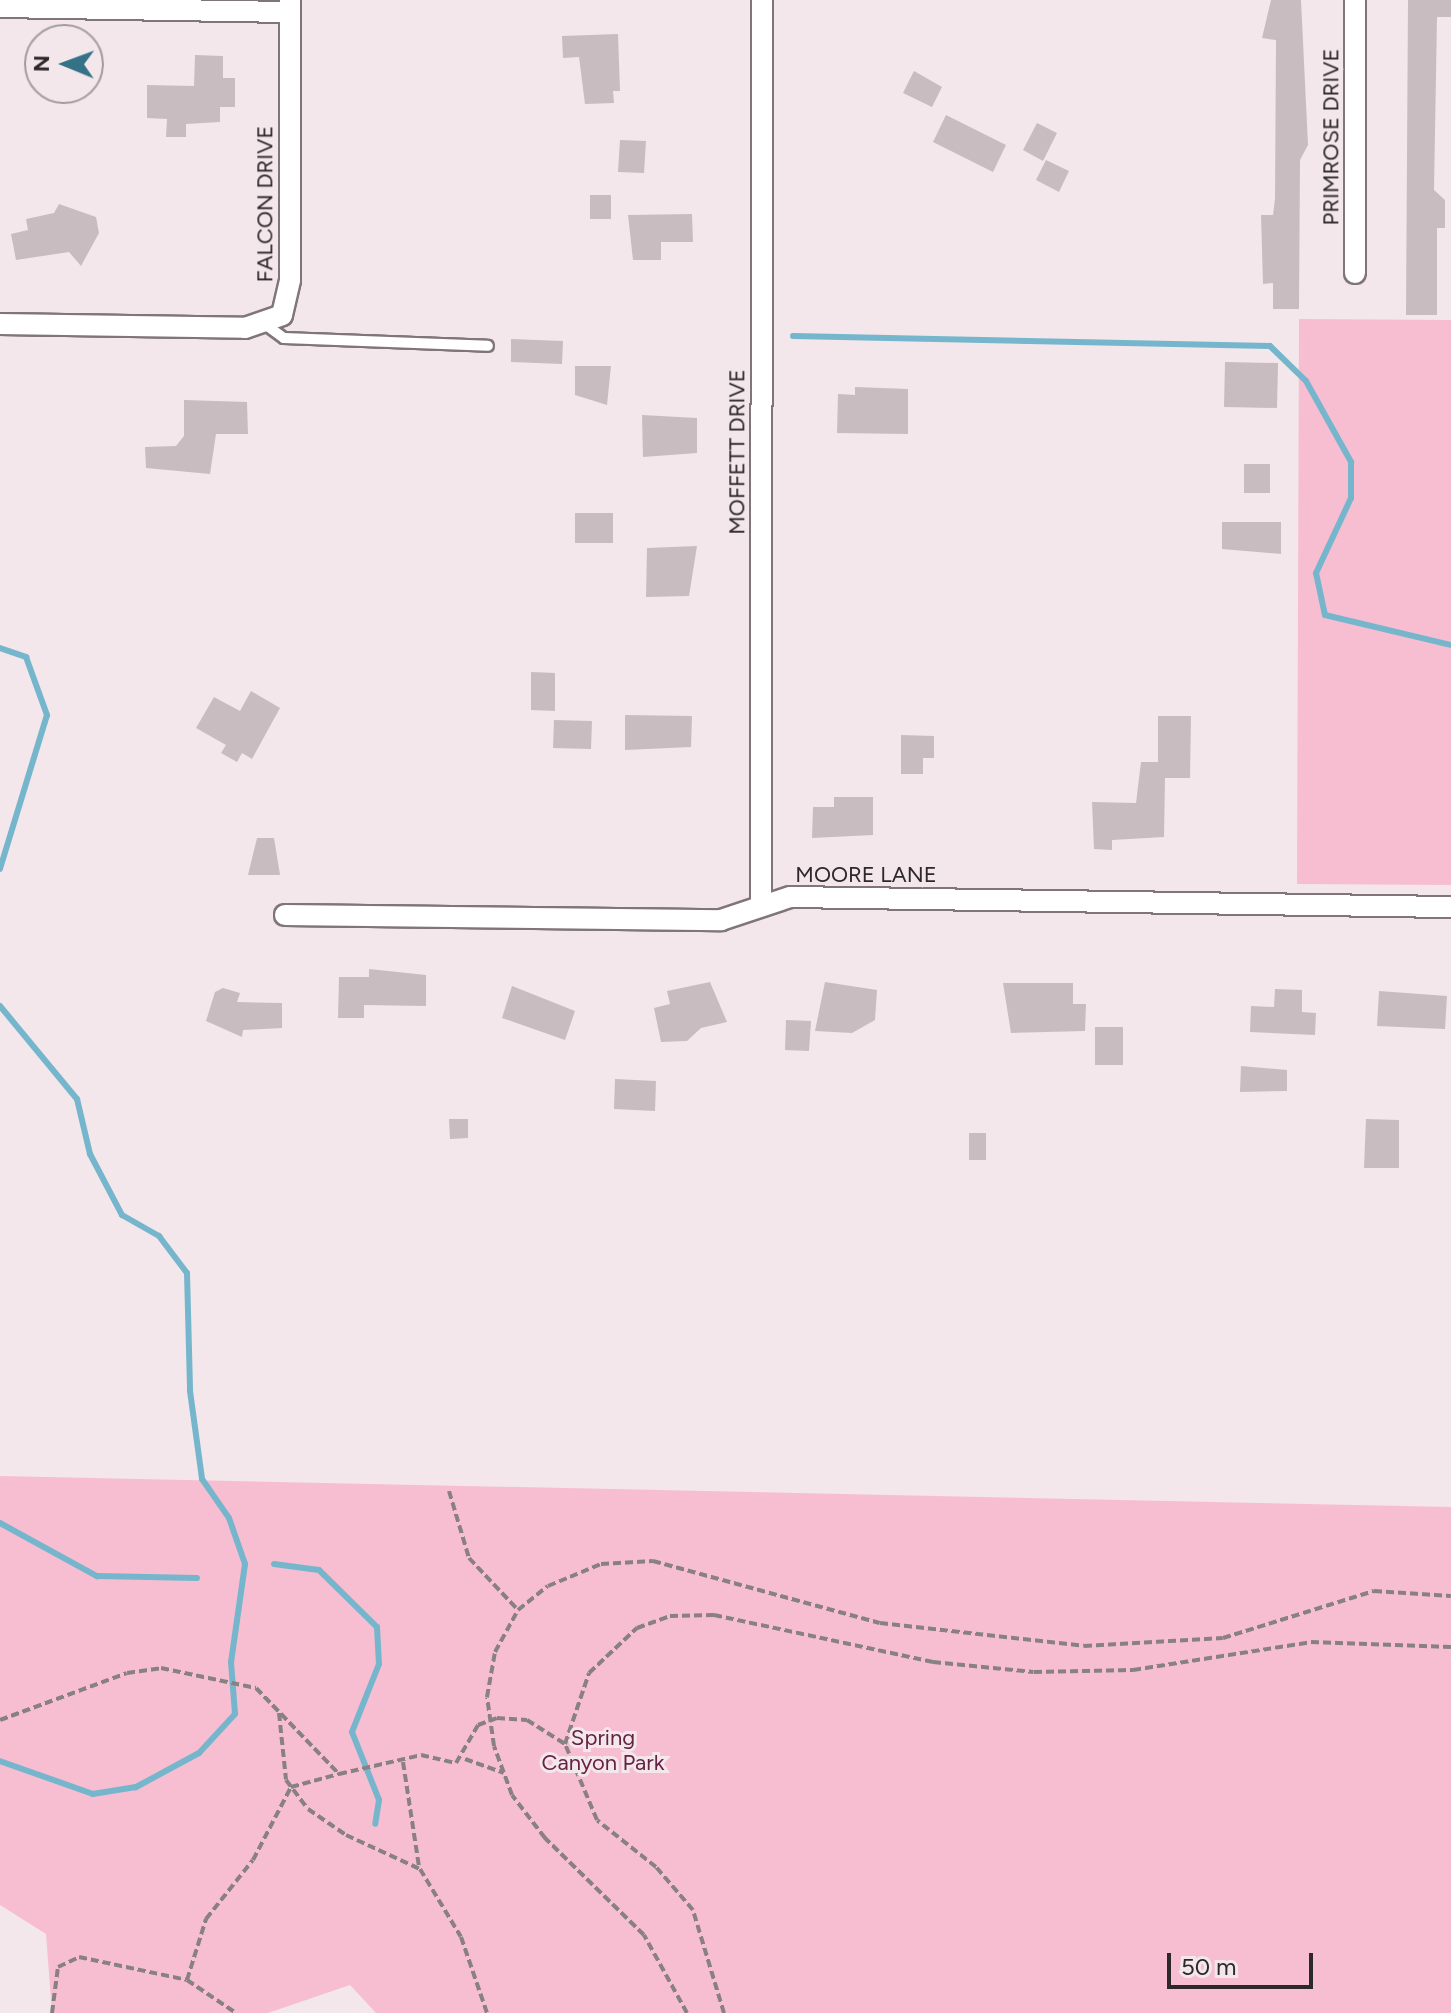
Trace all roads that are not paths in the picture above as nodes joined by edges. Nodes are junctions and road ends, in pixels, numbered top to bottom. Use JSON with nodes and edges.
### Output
{"nodes":[{"id":1,"x":762,"y":0,"type":"edge"},
{"id":2,"x":1355,"y":0,"type":"edge"},
{"id":3,"x":290,"y":6,"type":"edge"},
{"id":4,"x":0,"y":7,"type":"edge"},
{"id":5,"x":1355,"y":273,"type":"dead end"},
{"id":6,"x":0,"y":324,"type":"edge"},
{"id":7,"x":266,"y":325,"type":"junction"},
{"id":8,"x":488,"y":346,"type":"dead end"},
{"id":9,"x":761,"y":905,"type":"junction"},
{"id":10,"x":1451,"y":907,"type":"edge"},
{"id":11,"x":285,"y":915,"type":"dead end"}],
"edges":[{"from":1,"to":9,"type":"street","name":"MOFFETT DRIVE"},
{"from":2,"to":5,"type":"street","name":"PRIMROSE DRIVE"},
{"from":3,"to":4,"type":"street"},
{"from":3,"to":7,"type":"street","name":"FALCON DRIVE"},
{"from":6,"to":7,"type":"street"},
{"from":7,"to":8,"type":"lane"},
{"from":9,"to":10,"type":"street","name":"MOORE LANE"},
{"from":9,"to":11,"type":"street","name":"MOORE LANE"}]}
